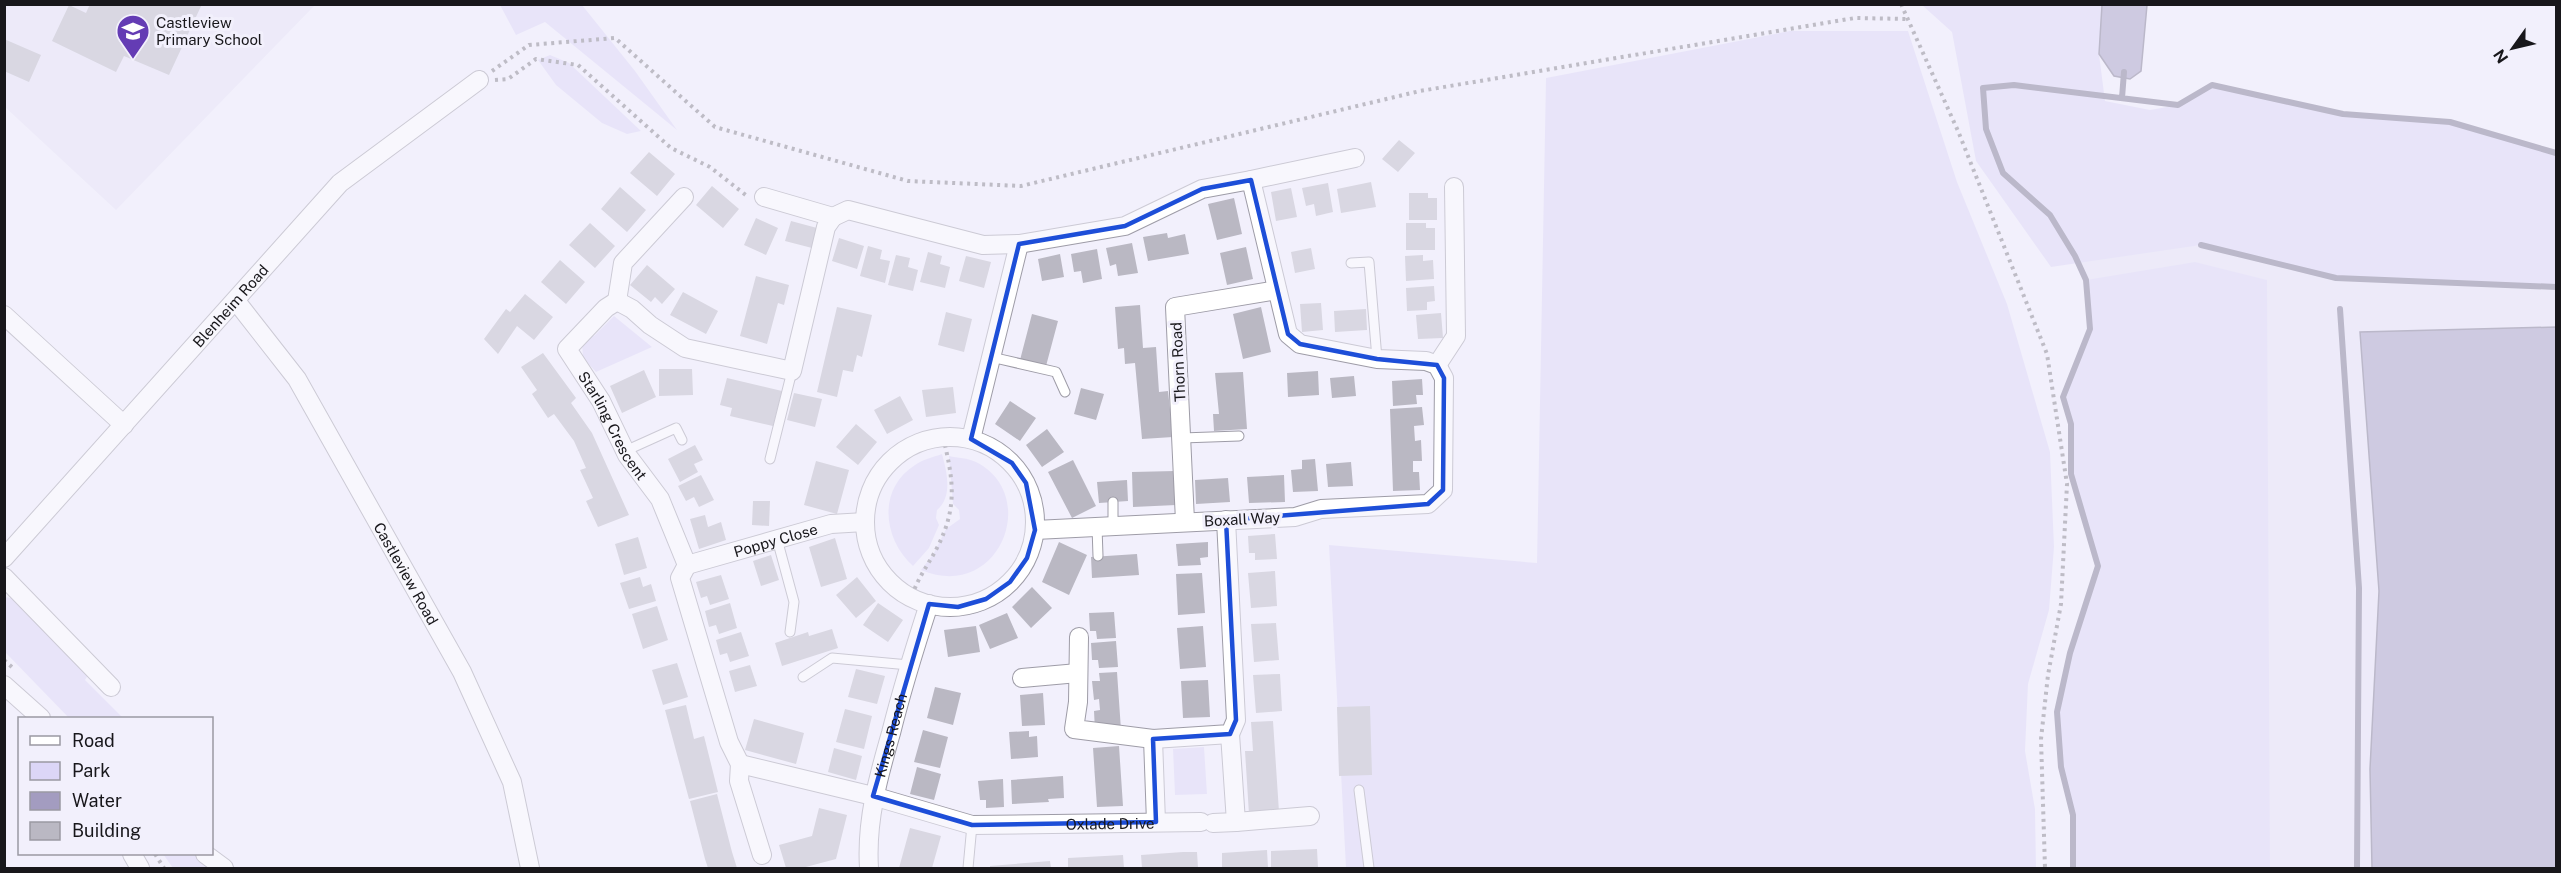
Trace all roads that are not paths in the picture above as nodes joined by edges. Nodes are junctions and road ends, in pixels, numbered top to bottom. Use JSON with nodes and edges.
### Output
{"nodes":[{"id":1,"x":479,"y":80,"type":"road end"},
{"id":2,"x":1355,"y":158,"type":"dead end"},
{"id":3,"x":1251,"y":180,"type":"junction"},
{"id":4,"x":1454,"y":187,"type":"dead end"},
{"id":5,"x":684,"y":197,"type":"dead end"},
{"id":6,"x":764,"y":197,"type":"road end"},
{"id":7,"x":833,"y":217,"type":"junction"},
{"id":8,"x":1019,"y":244,"type":"junction"},
{"id":9,"x":1351,"y":263,"type":"dead end"},
{"id":10,"x":1277,"y":290,"type":"junction"},
{"id":11,"x":236,"y":301,"type":"junction"},
{"id":12,"x":617,"y":301,"type":"junction"},
{"id":13,"x":4,"y":315,"type":"edge"},
{"id":14,"x":991,"y":357,"type":"junction"},
{"id":15,"x":1377,"y":359,"type":"junction"},
{"id":16,"x":1437,"y":365,"type":"junction"},
{"id":17,"x":792,"y":371,"type":"junction"},
{"id":18,"x":1065,"y":392,"type":"dead end"},
{"id":19,"x":124,"y":425,"type":"junction"},
{"id":20,"x":1239,"y":436,"type":"dead end"},
{"id":21,"x":1182,"y":438,"type":"junction"},
{"id":22,"x":971,"y":439,"type":"junction"},
{"id":23,"x":682,"y":440,"type":"dead end"},
{"id":24,"x":625,"y":451,"type":"junction"},
{"id":25,"x":770,"y":459,"type":"dead end"},
{"id":26,"x":1113,"y":502,"type":"dead end"},
{"id":27,"x":1226,"y":520,"type":"junction"},
{"id":28,"x":1185,"y":521,"type":"junction"},
{"id":29,"x":865,"y":522,"type":"junction"},
{"id":30,"x":1105,"y":526,"type":"junction"},
{"id":31,"x":1035,"y":530,"type":"junction"},
{"id":32,"x":777,"y":539,"type":"junction"},
{"id":33,"x":1098,"y":556,"type":"dead end"},
{"id":34,"x":4,"y":558,"type":"edge"},
{"id":35,"x":687,"y":565,"type":"junction"},
{"id":36,"x":4,"y":578,"type":"edge"},
{"id":37,"x":929,"y":604,"type":"junction"},
{"id":38,"x":790,"y":632,"type":"dead end"},
{"id":39,"x":1079,"y":637,"type":"dead end"},
{"id":40,"x":909,"y":665,"type":"junction"},
{"id":41,"x":1078,"y":673,"type":"junction"},
{"id":42,"x":803,"y":677,"type":"dead end"},
{"id":43,"x":1022,"y":678,"type":"dead end"},
{"id":44,"x":4,"y":685,"type":"edge"},
{"id":45,"x":111,"y":687,"type":"dead end"},
{"id":46,"x":40,"y":717,"type":"edge"},
{"id":47,"x":1230,"y":734,"type":"junction"},
{"id":48,"x":1154,"y":740,"type":"junction"},
{"id":49,"x":740,"y":764,"type":"junction"},
{"id":50,"x":1359,"y":790,"type":"dead end"},
{"id":51,"x":873,"y":796,"type":"junction"},
{"id":52,"x":1310,"y":816,"type":"dead end"},
{"id":53,"x":1156,"y":822,"type":"junction"},
{"id":54,"x":1236,"y":822,"type":"junction"},
{"id":55,"x":972,"y":825,"type":"junction"},
{"id":56,"x":206,"y":855,"type":"edge"},
{"id":57,"x":762,"y":855,"type":"dead end"},
{"id":58,"x":224,"y":868,"type":"edge"},
{"id":59,"x":530,"y":868,"type":"edge"},
{"id":60,"x":868,"y":868,"type":"edge"},
{"id":61,"x":968,"y":868,"type":"edge"},
{"id":62,"x":1369,"y":868,"type":"edge"}],
"edges":[{"from":1,"to":11,"type":"street","name":"Blenheim Road"},
{"from":2,"to":3,"type":"street"},
{"from":3,"to":8,"type":"street"},
{"from":3,"to":10,"type":"street"},
{"from":4,"to":16,"type":"street"},
{"from":5,"to":12,"type":"street"},
{"from":6,"to":7,"type":"street"},
{"from":7,"to":8,"type":"street"},
{"from":7,"to":17,"type":"street"},
{"from":8,"to":14,"type":"street"},
{"from":9,"to":15,"type":"lane"},
{"from":10,"to":15,"type":"street"},
{"from":10,"to":21,"type":"street","name":"Thorn Road"},
{"from":11,"to":19,"type":"street","name":"Blenheim Road"},
{"from":11,"to":59,"type":"street","name":"Castleview Road"},
{"from":12,"to":17,"type":"street"},
{"from":12,"to":24,"type":"street","name":"Starling Crescent"},
{"from":13,"to":19,"type":"street"},
{"from":14,"to":18,"type":"lane"},
{"from":14,"to":22,"type":"street"},
{"from":15,"to":16,"type":"street"},
{"from":16,"to":27,"type":"street","name":"Boxall Way"},
{"from":17,"to":25,"type":"lane"},
{"from":19,"to":34,"type":"street","name":"Blenheim Road"},
{"from":20,"to":21,"type":"lane"},
{"from":21,"to":28,"type":"street","name":"Thorn Road"},
{"from":22,"to":29,"type":"street"},
{"from":22,"to":31,"type":"street"},
{"from":23,"to":24,"type":"lane"},
{"from":24,"to":35,"type":"street","name":"Starling Crescent"},
{"from":26,"to":30,"type":"lane"},
{"from":27,"to":28,"type":"street","name":"Boxall Way"},
{"from":27,"to":47,"type":"street"},
{"from":28,"to":30,"type":"street","name":"Boxall Way"},
{"from":29,"to":32,"type":"street","name":"Poppy Close"},
{"from":29,"to":37,"type":"street"},
{"from":30,"to":31,"type":"street","name":"Boxall Way"},
{"from":30,"to":33,"type":"lane"},
{"from":31,"to":37,"type":"street"},
{"from":32,"to":35,"type":"street","name":"Poppy Close"},
{"from":32,"to":38,"type":"lane"},
{"from":35,"to":49,"type":"street"},
{"from":36,"to":45,"type":"street"},
{"from":37,"to":40,"type":"street","name":"Kings Reach"},
{"from":39,"to":41,"type":"street"},
{"from":40,"to":42,"type":"lane"},
{"from":40,"to":51,"type":"street","name":"Kings Reach"},
{"from":41,"to":43,"type":"street"},
{"from":41,"to":48,"type":"street"},
{"from":44,"to":46,"type":"street"},
{"from":47,"to":48,"type":"street"},
{"from":47,"to":54,"type":"street"},
{"from":48,"to":53,"type":"street","name":"Oxlade Drive"},
{"from":49,"to":51,"type":"street","name":"Oxlade Drive"},
{"from":49,"to":57,"type":"street"},
{"from":50,"to":62,"type":"lane"},
{"from":51,"to":55,"type":"street","name":"Oxlade Drive"},
{"from":51,"to":60,"type":"street","name":"Kings Reach"},
{"from":52,"to":54,"type":"street"},
{"from":53,"to":54,"type":"street"},
{"from":53,"to":55,"type":"street","name":"Oxlade Drive"},
{"from":55,"to":61,"type":"lane"},
{"from":56,"to":58,"type":"street"}]}
